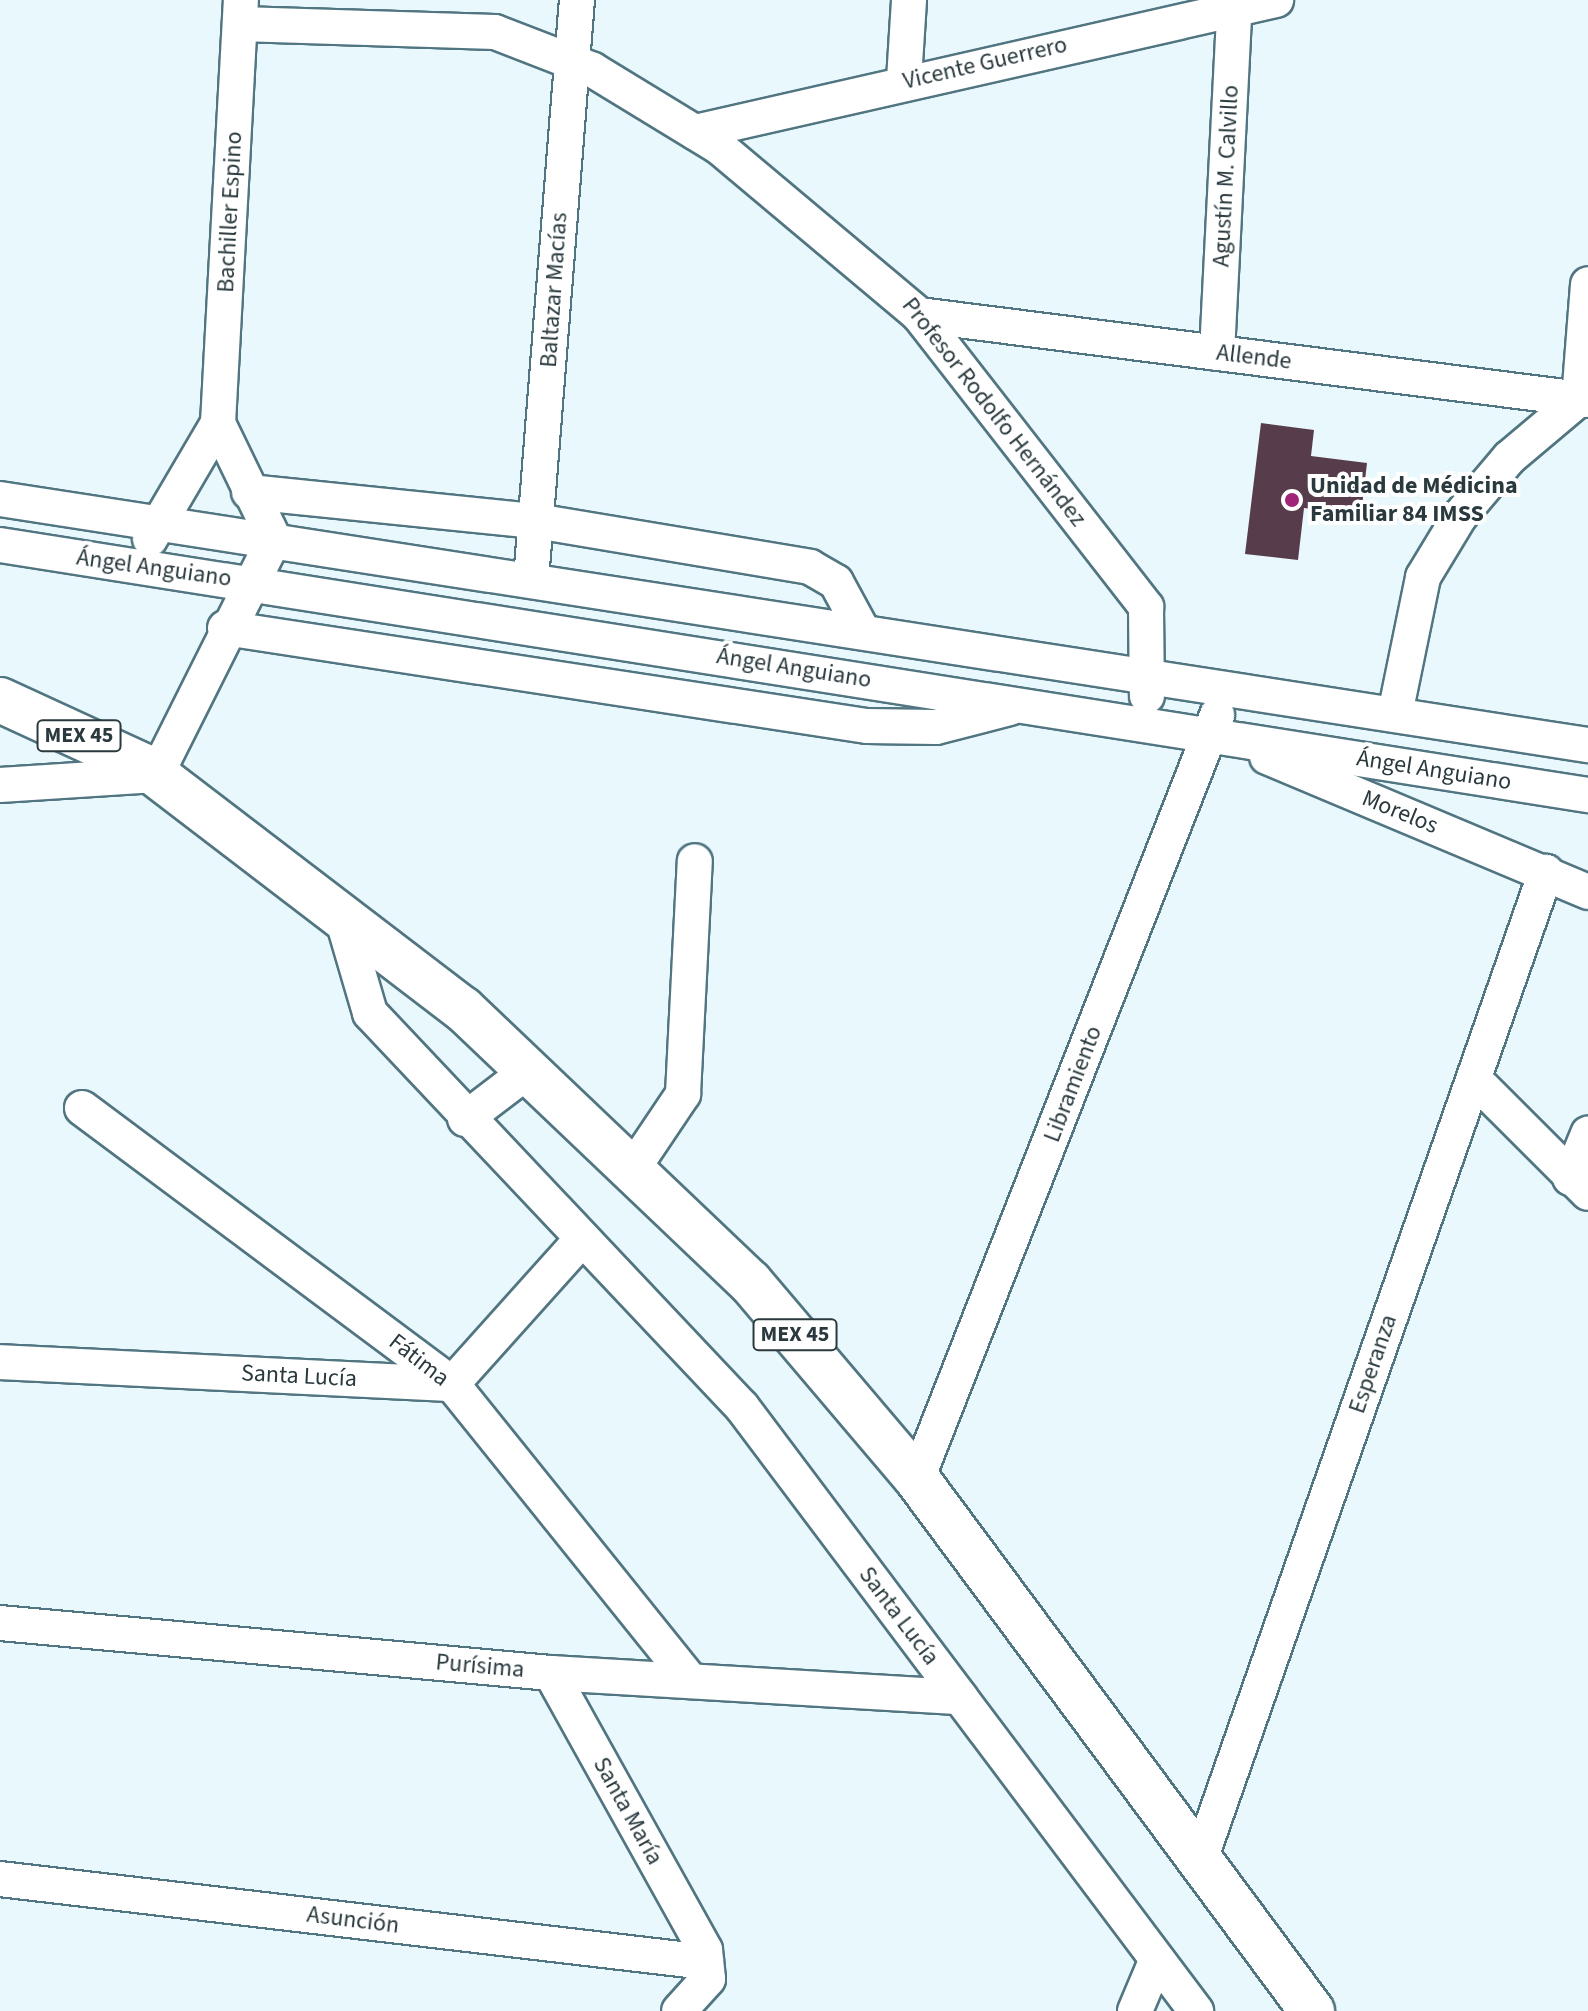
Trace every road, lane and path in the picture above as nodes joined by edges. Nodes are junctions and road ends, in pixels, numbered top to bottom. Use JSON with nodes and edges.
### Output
{"nodes":[{"id":1,"x":577,"y":0,"type":"edge"},
{"id":2,"x":909,"y":0,"type":"edge"},
{"id":3,"x":1276,"y":0,"type":"edge"},
{"id":4,"x":1235,"y":4,"type":"edge"},
{"id":5,"x":241,"y":12,"type":"edge"},
{"id":6,"x":571,"y":62,"type":"junction"},
{"id":7,"x":904,"y":80,"type":"junction"},
{"id":8,"x":695,"y":132,"type":"junction"},
{"id":9,"x":1588,"y":284,"type":"edge"},
{"id":10,"x":919,"y":315,"type":"junction"},
{"id":11,"x":1217,"y":353,"type":"junction"},
{"id":12,"x":1584,"y":399,"type":"edge"},
{"id":13,"x":218,"y":423,"type":"junction"},
{"id":14,"x":249,"y":492,"type":"junction"},
{"id":15,"x":0,"y":499,"type":"edge"},
{"id":16,"x":154,"y":521,"type":"junction"},
{"id":17,"x":536,"y":521,"type":"junction"},
{"id":18,"x":274,"y":539,"type":"junction"},
{"id":19,"x":0,"y":545,"type":"edge"},
{"id":20,"x":143,"y":567,"type":"junction"},
{"id":21,"x":531,"y":580,"type":"junction"},
{"id":22,"x":250,"y":582,"type":"junction"},
{"id":23,"x":225,"y":628,"type":"junction"},
{"id":24,"x":863,"y":632,"type":"junction"},
{"id":25,"x":1147,"y":676,"type":"junction"},
{"id":26,"x":1227,"y":688,"type":"junction"},
{"id":27,"x":0,"y":700,"type":"edge"},
{"id":28,"x":1025,"y":705,"type":"junction"},
{"id":29,"x":1395,"y":714,"type":"junction"},
{"id":30,"x":1147,"y":724,"type":"junction"},
{"id":31,"x":1211,"y":734,"type":"junction"},
{"id":32,"x":1588,"y":745,"type":"edge"},
{"id":33,"x":156,"y":775,"type":"junction"},
{"id":34,"x":0,"y":785,"type":"edge"},
{"id":35,"x":1588,"y":795,"type":"edge"},
{"id":36,"x":695,"y":861,"type":"dead end"},
{"id":37,"x":1546,"y":872,"type":"junction"},
{"id":38,"x":1588,"y":892,"type":"edge"},
{"id":39,"x":342,"y":917,"type":"junction"},
{"id":40,"x":528,"y":1071,"type":"junction"},
{"id":41,"x":1474,"y":1079,"type":"junction"},
{"id":42,"x":82,"y":1108,"type":"dead end"},
{"id":43,"x":465,"y":1119,"type":"junction"},
{"id":44,"x":1588,"y":1134,"type":"edge"},
{"id":45,"x":632,"y":1170,"type":"junction"},
{"id":46,"x":1579,"y":1185,"type":"edge"},
{"id":47,"x":582,"y":1239,"type":"junction"},
{"id":48,"x":0,"y":1362,"type":"edge"},
{"id":49,"x":452,"y":1384,"type":"junction"},
{"id":50,"x":917,"y":1479,"type":"junction"},
{"id":51,"x":0,"y":1623,"type":"edge"},
{"id":52,"x":551,"y":1673,"type":"junction"},
{"id":53,"x":691,"y":1681,"type":"junction"},
{"id":54,"x":960,"y":1697,"type":"junction"},
{"id":55,"x":1201,"y":1857,"type":"junction"},
{"id":56,"x":0,"y":1879,"type":"edge"},
{"id":57,"x":705,"y":1956,"type":"junction"},
{"id":58,"x":1157,"y":1959,"type":"junction"},
{"id":59,"x":679,"y":2011,"type":"edge"},
{"id":60,"x":1135,"y":2011,"type":"edge"},
{"id":61,"x":1196,"y":2011,"type":"edge"},
{"id":62,"x":1312,"y":2011,"type":"edge"}],
"edges":[{"from":1,"to":6,"type":"street","name":"Baltazar Macías"},
{"from":2,"to":7,"type":"street"},
{"from":3,"to":4,"type":"street","name":"Vicente Guerrero"},
{"from":4,"to":7,"type":"street","name":"Vicente Guerrero"},
{"from":4,"to":11,"type":"street","name":"Agustín M. Calvillo"},
{"from":5,"to":6,"type":"street","name":"Profesor Rodolfo Hernández"},
{"from":5,"to":13,"type":"street","name":"Bachiller Espino"},
{"from":6,"to":8,"type":"street","name":"Profesor Rodolfo Hernández"},
{"from":6,"to":17,"type":"street","name":"Baltazar Macías"},
{"from":7,"to":8,"type":"street","name":"Vicente Guerrero"},
{"from":8,"to":10,"type":"street","name":"Profesor Rodolfo Hernández"},
{"from":9,"to":12,"type":"street"},
{"from":10,"to":11,"type":"street","name":"Allende"},
{"from":10,"to":25,"type":"street","name":"Profesor Rodolfo Hernández"},
{"from":11,"to":12,"type":"street","name":"Allende"},
{"from":12,"to":29,"type":"street"},
{"from":13,"to":14,"type":"street"},
{"from":13,"to":16,"type":"street"},
{"from":14,"to":17,"type":"street"},
{"from":14,"to":18,"type":"street"},
{"from":15,"to":16,"type":"street","name":"Ángel Anguiano"},
{"from":16,"to":18,"type":"street","name":"Ángel Anguiano"},
{"from":16,"to":20,"type":"street"},
{"from":17,"to":21,"type":"street","name":"Baltazar Macías"},
{"from":17,"to":24,"type":"street"},
{"from":18,"to":21,"type":"street","name":"Ángel Anguiano"},
{"from":18,"to":22,"type":"street"},
{"from":19,"to":20,"type":"street","name":"Ángel Anguiano"},
{"from":20,"to":22,"type":"street","name":"Ángel Anguiano"},
{"from":21,"to":24,"type":"street","name":"Ángel Anguiano"},
{"from":22,"to":23,"type":"street"},
{"from":22,"to":28,"type":"street","name":"Ángel Anguiano"},
{"from":23,"to":28,"type":"street"},
{"from":23,"to":33,"type":"street"},
{"from":24,"to":25,"type":"street","name":"Ángel Anguiano"},
{"from":25,"to":26,"type":"street","name":"Ángel Anguiano"},
{"from":25,"to":30,"type":"street","name":"Profesor Rodolfo Hernández"},
{"from":26,"to":29,"type":"street","name":"Ángel Anguiano"},
{"from":26,"to":31,"type":"street","name":"Libramiento"},
{"from":27,"to":33,"type":"main road","number":"MEX 45"},
{"from":28,"to":30,"type":"street","name":"Ángel Anguiano"},
{"from":29,"to":32,"type":"street","name":"Ángel Anguiano"},
{"from":30,"to":31,"type":"street","name":"Ángel Anguiano"},
{"from":31,"to":35,"type":"street","name":"Ángel Anguiano"},
{"from":31,"to":37,"type":"street","name":"Morelos"},
{"from":31,"to":50,"type":"street","name":"Libramiento"},
{"from":33,"to":34,"type":"street"},
{"from":33,"to":39,"type":"main road","number":"MEX 45"},
{"from":36,"to":45,"type":"street"},
{"from":37,"to":38,"type":"street","name":"Morelos"},
{"from":37,"to":41,"type":"street","name":"Esperanza"},
{"from":39,"to":40,"type":"main road","number":"MEX 45"},
{"from":39,"to":43,"type":"street","name":"Santa Lucía"},
{"from":40,"to":43,"type":"street"},
{"from":40,"to":45,"type":"main road","number":"MEX 45"},
{"from":41,"to":46,"type":"street"},
{"from":41,"to":55,"type":"street","name":"Esperanza"},
{"from":42,"to":49,"type":"street","name":"Fátima"},
{"from":43,"to":47,"type":"street","name":"Santa Lucía"},
{"from":44,"to":46,"type":"street"},
{"from":45,"to":50,"type":"main road","number":"MEX 45"},
{"from":47,"to":49,"type":"street"},
{"from":47,"to":54,"type":"street","name":"Santa Lucía"},
{"from":48,"to":49,"type":"street","name":"Santa Lucía"},
{"from":49,"to":53,"type":"street","name":"Fátima"},
{"from":50,"to":55,"type":"main road","number":"MEX 45"},
{"from":51,"to":52,"type":"street","name":"Purísima"},
{"from":52,"to":53,"type":"street","name":"Purísima"},
{"from":52,"to":57,"type":"street","name":"Santa María"},
{"from":53,"to":54,"type":"street","name":"Purísima"},
{"from":54,"to":58,"type":"street","name":"Santa Lucía"},
{"from":55,"to":62,"type":"main road","number":"MEX 45"},
{"from":56,"to":57,"type":"street","name":"Asunción"},
{"from":57,"to":59,"type":"street"},
{"from":58,"to":60,"type":"street"},
{"from":58,"to":61,"type":"street","name":"Santa Lucía"}]}
